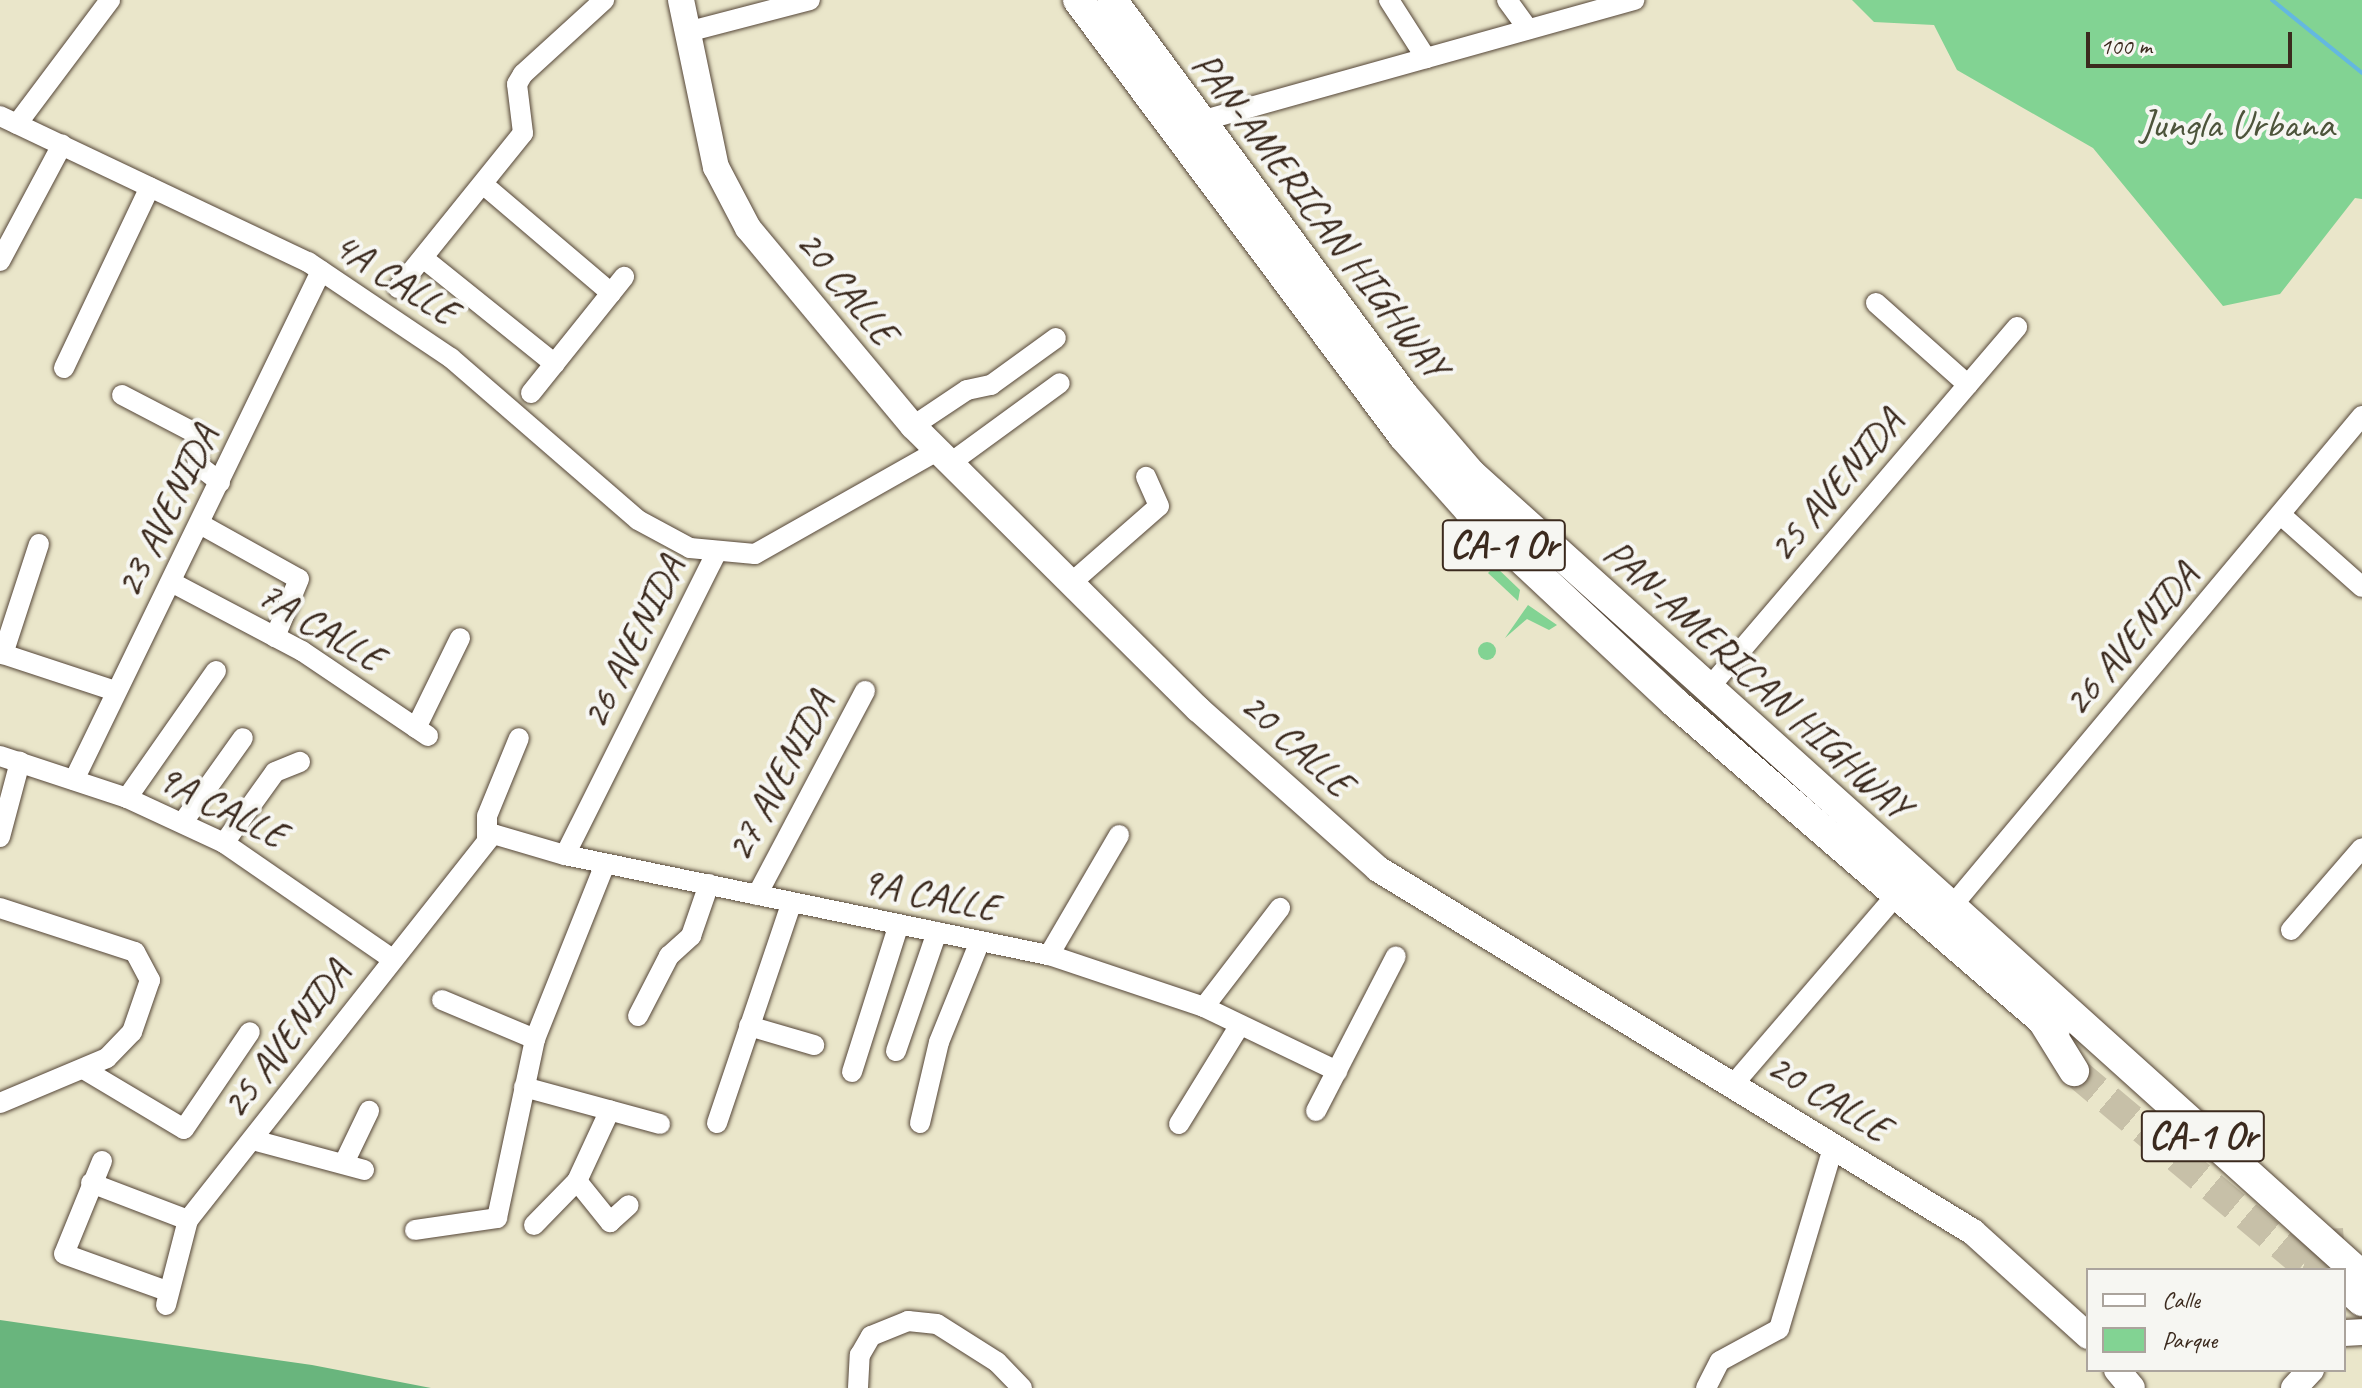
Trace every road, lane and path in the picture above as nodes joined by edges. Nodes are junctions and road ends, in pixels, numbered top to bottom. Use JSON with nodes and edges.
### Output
{"nodes":[{"id":1,"x":110,"y":0,"type":"edge"},
{"id":2,"x":604,"y":0,"type":"edge"},
{"id":3,"x":681,"y":0,"type":"edge"},
{"id":4,"x":810,"y":0,"type":"edge"},
{"id":5,"x":1078,"y":0,"type":"edge"},
{"id":6,"x":1112,"y":0,"type":"edge"},
{"id":7,"x":1389,"y":0,"type":"edge"},
{"id":8,"x":1507,"y":0,"type":"edge"},
{"id":9,"x":1621,"y":2,"type":"edge"},
{"id":10,"x":1528,"y":29,"type":"junction"},
{"id":11,"x":687,"y":32,"type":"junction"},
{"id":12,"x":1426,"y":58,"type":"junction"},
{"id":13,"x":9,"y":120,"type":"edge"},
{"id":14,"x":1201,"y":121,"type":"junction"},
{"id":15,"x":62,"y":145,"type":"junction"},
{"id":16,"x":484,"y":185,"type":"junction"},
{"id":17,"x":150,"y":187,"type":"junction"},
{"id":18,"x":423,"y":258,"type":"junction"},
{"id":19,"x":0,"y":261,"type":"edge"},
{"id":20,"x":321,"y":271,"type":"junction"},
{"id":21,"x":398,"y":288,"type":"dead end"},
{"id":22,"x":1876,"y":303,"type":"dead end"},
{"id":23,"x":2017,"y":327,"type":"dead end"},
{"id":24,"x":1056,"y":338,"type":"dead end"},
{"id":25,"x":555,"y":364,"type":"junction"},
{"id":26,"x":64,"y":368,"type":"dead end"},
{"id":27,"x":1060,"y":383,"type":"dead end"},
{"id":28,"x":1968,"y":385,"type":"junction"},
{"id":29,"x":531,"y":393,"type":"dead end"},
{"id":30,"x":122,"y":395,"type":"dead end"},
{"id":31,"x":2362,"y":416,"type":"edge"},
{"id":32,"x":913,"y":426,"type":"junction"},
{"id":33,"x":943,"y":458,"type":"junction"},
{"id":34,"x":1146,"y":477,"type":"dead end"},
{"id":35,"x":220,"y":482,"type":"junction"},
{"id":36,"x":2281,"y":515,"type":"junction"},
{"id":37,"x":200,"y":524,"type":"junction"},
{"id":38,"x":39,"y":544,"type":"dead end"},
{"id":39,"x":715,"y":555,"type":"junction"},
{"id":40,"x":173,"y":583,"type":"junction"},
{"id":41,"x":1070,"y":584,"type":"junction"},
{"id":42,"x":2362,"y":587,"type":"edge"},
{"id":43,"x":275,"y":637,"type":"junction"},
{"id":44,"x":460,"y":638,"type":"dead end"},
{"id":45,"x":216,"y":671,"type":"dead end"},
{"id":46,"x":1708,"y":689,"type":"junction"},
{"id":47,"x":112,"y":690,"type":"junction"},
{"id":48,"x":865,"y":691,"type":"dead end"},
{"id":49,"x":243,"y":738,"type":"dead end"},
{"id":50,"x":519,"y":738,"type":"dead end"},
{"id":51,"x":10,"y":759,"type":"edge"},
{"id":52,"x":300,"y":762,"type":"dead end"},
{"id":53,"x":74,"y":780,"type":"junction"},
{"id":54,"x":127,"y":798,"type":"junction"},
{"id":55,"x":183,"y":822,"type":"junction"},
{"id":56,"x":1119,"y":835,"type":"dead end"},
{"id":57,"x":0,"y":837,"type":"edge"},
{"id":58,"x":490,"y":837,"type":"junction"},
{"id":59,"x":224,"y":843,"type":"junction"},
{"id":60,"x":2362,"y":848,"type":"edge"},
{"id":61,"x":565,"y":855,"type":"junction"},
{"id":62,"x":605,"y":864,"type":"junction"},
{"id":63,"x":709,"y":884,"type":"junction"},
{"id":64,"x":1897,"y":894,"type":"junction"},
{"id":65,"x":757,"y":895,"type":"junction"},
{"id":66,"x":792,"y":902,"type":"junction"},
{"id":67,"x":1952,"y":906,"type":"junction"},
{"id":68,"x":0,"y":908,"type":"edge"},
{"id":69,"x":1280,"y":908,"type":"dead end"},
{"id":70,"x":899,"y":924,"type":"junction"},
{"id":71,"x":2291,"y":930,"type":"dead end"},
{"id":72,"x":937,"y":932,"type":"junction"},
{"id":73,"x":980,"y":941,"type":"junction"},
{"id":74,"x":1997,"y":946,"type":"junction"},
{"id":75,"x":1049,"y":955,"type":"junction"},
{"id":76,"x":1396,"y":956,"type":"dead end"},
{"id":77,"x":392,"y":959,"type":"junction"},
{"id":78,"x":442,"y":1000,"type":"dead end"},
{"id":79,"x":1204,"y":1007,"type":"junction"},
{"id":80,"x":638,"y":1016,"type":"dead end"},
{"id":81,"x":2043,"y":1021,"type":"junction"},
{"id":82,"x":1240,"y":1025,"type":"junction"},
{"id":83,"x":749,"y":1026,"type":"junction"},
{"id":84,"x":250,"y":1032,"type":"dead end"},
{"id":85,"x":535,"y":1039,"type":"junction"},
{"id":86,"x":814,"y":1045,"type":"dead end"},
{"id":87,"x":896,"y":1051,"type":"dead end"},
{"id":88,"x":85,"y":1070,"type":"junction"},
{"id":89,"x":1337,"y":1071,"type":"junction"},
{"id":90,"x":2074,"y":1071,"type":"tunnel mouth"},
{"id":91,"x":852,"y":1072,"type":"dead end"},
{"id":92,"x":2151,"y":1074,"type":"dead end"},
{"id":93,"x":1732,"y":1086,"type":"junction"},
{"id":94,"x":524,"y":1087,"type":"junction"},
{"id":95,"x":0,"y":1103,"type":"edge"},
{"id":96,"x":610,"y":1110,"type":"junction"},
{"id":97,"x":369,"y":1111,"type":"dead end"},
{"id":98,"x":1316,"y":1111,"type":"dead end"},
{"id":99,"x":717,"y":1123,"type":"dead end"},
{"id":100,"x":920,"y":1123,"type":"dead end"},
{"id":101,"x":660,"y":1124,"type":"dead end"},
{"id":102,"x":1179,"y":1124,"type":"dead end"},
{"id":103,"x":253,"y":1140,"type":"junction"},
{"id":104,"x":1834,"y":1145,"type":"junction"},
{"id":105,"x":102,"y":1161,"type":"dead end"},
{"id":106,"x":344,"y":1163,"type":"junction"},
{"id":107,"x":364,"y":1170,"type":"dead end"},
{"id":108,"x":577,"y":1181,"type":"junction"},
{"id":109,"x":91,"y":1183,"type":"junction"},
{"id":110,"x":629,"y":1205,"type":"dead end"},
{"id":111,"x":188,"y":1220,"type":"junction"},
{"id":112,"x":534,"y":1225,"type":"dead end"},
{"id":113,"x":415,"y":1230,"type":"dead end"},
{"id":114,"x":2325,"y":1268,"type":"edge"},
{"id":115,"x":2362,"y":1276,"type":"edge"},
{"id":116,"x":2346,"y":1287,"type":"edge"},
{"id":117,"x":2362,"y":1301,"type":"edge"},
{"id":118,"x":2086,"y":1334,"type":"edge"},
{"id":119,"x":2119,"y":1372,"type":"edge"},
{"id":120,"x":2295,"y":1372,"type":"edge"},
{"id":121,"x":2309,"y":1372,"type":"edge"},
{"id":122,"x":858,"y":1388,"type":"edge"},
{"id":123,"x":1022,"y":1388,"type":"edge"},
{"id":124,"x":1706,"y":1388,"type":"edge"},
{"id":125,"x":2132,"y":1388,"type":"edge"},
{"id":126,"x":2280,"y":1388,"type":"edge"},
{"id":127,"x":2294,"y":1388,"type":"edge"}],
"edges":[{"from":1,"to":13,"type":"street"},
{"from":2,"to":16,"type":"street"},
{"from":3,"to":11,"type":"main road","name":"20 CALLE"},
{"from":4,"to":11,"type":"street"},
{"from":5,"to":64,"type":"highway","name":"PAN-AMERICAN HIGHWAY","number":"CA-1 Or"},
{"from":6,"to":14,"type":"highway","name":"PAN-AMERICAN HIGHWAY","number":"CA-1 Or"},
{"from":7,"to":12,"type":"street"},
{"from":8,"to":10,"type":"street"},
{"from":9,"to":10,"type":"street"},
{"from":10,"to":12,"type":"street"},
{"from":11,"to":32,"type":"main road","name":"20 CALLE"},
{"from":12,"to":14,"type":"street"},
{"from":13,"to":15,"type":"street","name":"4A CALLE"},
{"from":14,"to":46,"type":"highway","name":"PAN-AMERICAN HIGHWAY","number":"CA-1 Or"},
{"from":15,"to":17,"type":"street","name":"4A CALLE"},
{"from":15,"to":19,"type":"street"},
{"from":16,"to":18,"type":"street"},
{"from":16,"to":25,"type":"street"},
{"from":17,"to":20,"type":"street","name":"4A CALLE"},
{"from":17,"to":26,"type":"street"},
{"from":18,"to":21,"type":"street"},
{"from":18,"to":25,"type":"street"},
{"from":20,"to":35,"type":"street","name":"23 AVENIDA"},
{"from":20,"to":39,"type":"street","name":"4A CALLE"},
{"from":22,"to":28,"type":"street"},
{"from":23,"to":28,"type":"street","name":"25 AVENIDA"},
{"from":24,"to":32,"type":"street"},
{"from":25,"to":29,"type":"street"},
{"from":27,"to":33,"type":"street","name":"26 AVENIDA"},
{"from":28,"to":46,"type":"street","name":"25 AVENIDA"},
{"from":30,"to":35,"type":"street"},
{"from":31,"to":36,"type":"street","name":"26 AVENIDA"},
{"from":32,"to":33,"type":"main road","name":"20 CALLE"},
{"from":33,"to":39,"type":"street","name":"26 AVENIDA"},
{"from":33,"to":41,"type":"main road","name":"20 CALLE"},
{"from":34,"to":41,"type":"street"},
{"from":35,"to":37,"type":"street","name":"23 AVENIDA"},
{"from":36,"to":42,"type":"street"},
{"from":36,"to":67,"type":"street","name":"26 AVENIDA"},
{"from":37,"to":40,"type":"street","name":"23 AVENIDA"},
{"from":37,"to":43,"type":"street"},
{"from":38,"to":47,"type":"street"},
{"from":39,"to":61,"type":"street","name":"26 AVENIDA"},
{"from":40,"to":43,"type":"street","name":"7A CALLE"},
{"from":40,"to":47,"type":"street","name":"23 AVENIDA"},
{"from":41,"to":93,"type":"main road","name":"20 CALLE"},
{"from":43,"to":44,"type":"street","name":"7A CALLE"},
{"from":45,"to":54,"type":"street"},
{"from":46,"to":67,"type":"highway","name":"PAN-AMERICAN HIGHWAY","number":"CA-1 Or"},
{"from":47,"to":53,"type":"street","name":"23 AVENIDA"},
{"from":48,"to":65,"type":"street","name":"27 AVENIDA"},
{"from":49,"to":55,"type":"street"},
{"from":50,"to":58,"type":"street"},
{"from":51,"to":53,"type":"street","name":"9A CALLE"},
{"from":51,"to":57,"type":"street"},
{"from":52,"to":59,"type":"street"},
{"from":53,"to":54,"type":"street","name":"9A CALLE"},
{"from":54,"to":55,"type":"street","name":"9A CALLE"},
{"from":55,"to":59,"type":"street","name":"9A CALLE"},
{"from":56,"to":75,"type":"street"},
{"from":58,"to":61,"type":"street","name":"9A CALLE"},
{"from":58,"to":77,"type":"street","name":"25 AVENIDA"},
{"from":59,"to":77,"type":"street","name":"9A CALLE"},
{"from":60,"to":71,"type":"street"},
{"from":61,"to":62,"type":"street","name":"9A CALLE"},
{"from":62,"to":63,"type":"street","name":"9A CALLE"},
{"from":62,"to":85,"type":"street"},
{"from":63,"to":65,"type":"street","name":"9A CALLE"},
{"from":63,"to":80,"type":"street"},
{"from":64,"to":81,"type":"highway","name":"PAN-AMERICAN HIGHWAY","number":"CA-1 Or"},
{"from":64,"to":93,"type":"street"},
{"from":65,"to":66,"type":"street","name":"9A CALLE"},
{"from":66,"to":70,"type":"street","name":"9A CALLE"},
{"from":66,"to":83,"type":"street"},
{"from":67,"to":74,"type":"highway","name":"PAN-AMERICAN HIGHWAY","number":"CA-1 Or"},
{"from":68,"to":88,"type":"street"},
{"from":69,"to":79,"type":"street"},
{"from":70,"to":72,"type":"street","name":"9A CALLE"},
{"from":70,"to":91,"type":"street"},
{"from":72,"to":73,"type":"street","name":"9A CALLE"},
{"from":72,"to":87,"type":"street"},
{"from":73,"to":75,"type":"street","name":"9A CALLE"},
{"from":73,"to":100,"type":"street"},
{"from":74,"to":92,"type":"highway"},
{"from":74,"to":115,"type":"highway","name":"PAN-AMERICAN HIGHWAY","number":"CA-1 Or"},
{"from":75,"to":79,"type":"street","name":"9A CALLE"},
{"from":76,"to":89,"type":"street"},
{"from":77,"to":103,"type":"street","name":"25 AVENIDA"},
{"from":78,"to":85,"type":"street"},
{"from":79,"to":82,"type":"street","name":"9A CALLE"},
{"from":81,"to":90,"type":"highway"},
{"from":81,"to":114,"type":"highway","name":"PAN-AMERICAN HIGHWAY","number":"CA-1 Or"},
{"from":82,"to":89,"type":"street","name":"9A CALLE"},
{"from":82,"to":102,"type":"street"},
{"from":83,"to":86,"type":"street"},
{"from":83,"to":99,"type":"street"},
{"from":84,"to":88,"type":"street"},
{"from":85,"to":94,"type":"street"},
{"from":88,"to":95,"type":"street"},
{"from":89,"to":98,"type":"street"},
{"from":93,"to":104,"type":"main road","name":"20 CALLE"},
{"from":94,"to":96,"type":"street"},
{"from":94,"to":113,"type":"street"},
{"from":96,"to":101,"type":"street"},
{"from":96,"to":108,"type":"street"},
{"from":97,"to":106,"type":"street"},
{"from":103,"to":106,"type":"street"},
{"from":103,"to":111,"type":"street","name":"25 AVENIDA"},
{"from":104,"to":118,"type":"main road","name":"20 CALLE"},
{"from":104,"to":124,"type":"street"},
{"from":105,"to":109,"type":"street"},
{"from":106,"to":107,"type":"street"},
{"from":108,"to":110,"type":"street"},
{"from":108,"to":112,"type":"street"},
{"from":109,"to":111,"type":"street"},
{"from":109,"to":111,"type":"street","name":"25 AVENIDA"},
{"from":116,"to":117,"type":"highway"},
{"from":119,"to":125,"type":"main road"},
{"from":120,"to":126,"type":"main road"},
{"from":121,"to":127,"type":"main road"},
{"from":122,"to":123,"type":"street"}]}
